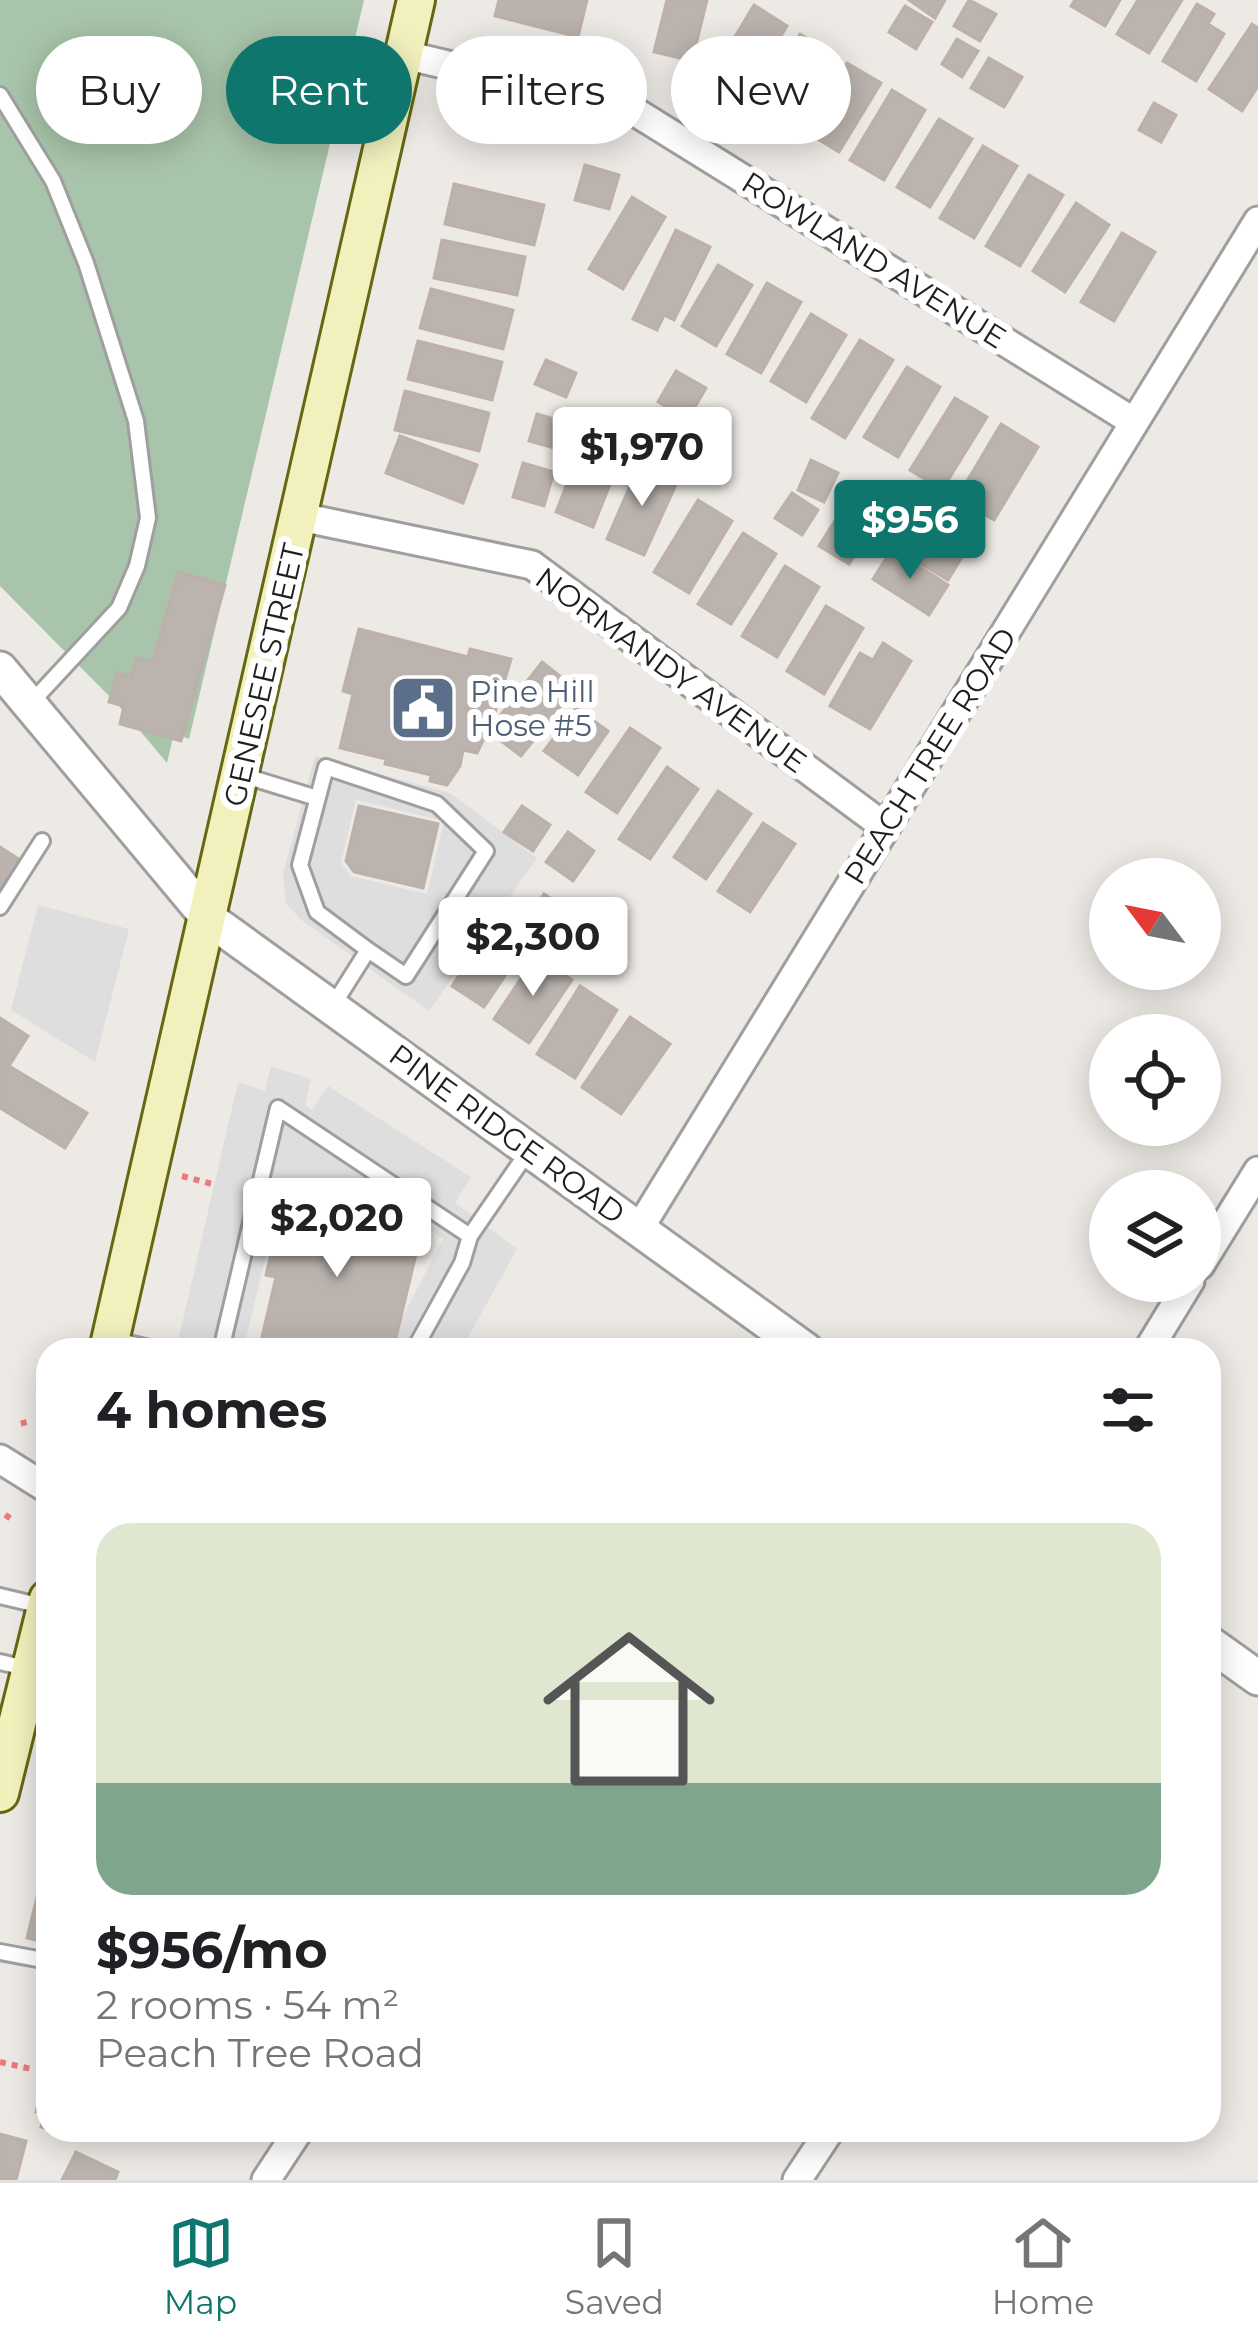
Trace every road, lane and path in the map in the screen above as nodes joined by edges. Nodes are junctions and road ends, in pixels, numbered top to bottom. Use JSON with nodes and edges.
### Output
{"nodes":[{"id":1,"x":416,"y":0,"type":"edge"},
{"id":2,"x":406,"y":36,"type":"edge"},
{"id":3,"x":412,"y":57,"type":"edge"},
{"id":4,"x":0,"y":94,"type":"edge"},
{"id":5,"x":382,"y":144,"type":"edge"},
{"id":6,"x":1258,"y":221,"type":"edge"},
{"id":7,"x":1134,"y":422,"type":"junction"},
{"id":8,"x":301,"y":517,"type":"junction"},
{"id":9,"x":0,"y":669,"type":"edge"},
{"id":10,"x":29,"y":705,"type":"junction"},
{"id":11,"x":241,"y":775,"type":"junction"},
{"id":12,"x":317,"y":798,"type":"junction"},
{"id":13,"x":884,"y":827,"type":"junction"},
{"id":14,"x":42,"y":841,"type":"dead end"},
{"id":15,"x":0,"y":907,"type":"edge"},
{"id":16,"x":208,"y":918,"type":"junction"},
{"id":17,"x":368,"y":950,"type":"junction"},
{"id":18,"x":332,"y":1007,"type":"junction"},
{"id":19,"x":529,"y":1150,"type":"junction"},
{"id":20,"x":1258,"y":1171,"type":"edge"},
{"id":21,"x":191,"y":1178,"type":"dead end"},
{"id":22,"x":212,"y":1184,"type":"dead end"},
{"id":23,"x":639,"y":1229,"type":"junction"},
{"id":24,"x":1221,"y":1231,"type":"edge"},
{"id":25,"x":470,"y":1236,"type":"junction"},
{"id":26,"x":1177,"y":1302,"type":"edge"},
{"id":27,"x":111,"y":1338,"type":"edge"},
{"id":28,"x":224,"y":1338,"type":"edge"},
{"id":29,"x":421,"y":1338,"type":"edge"},
{"id":30,"x":789,"y":1338,"type":"edge"},
{"id":31,"x":1155,"y":1338,"type":"edge"},
{"id":32,"x":0,"y":1459,"type":"edge"},
{"id":33,"x":36,"y":1482,"type":"edge"},
{"id":34,"x":12,"y":1510,"type":"dead end"},
{"id":35,"x":5,"y":1520,"type":"dead end"},
{"id":36,"x":0,"y":1597,"type":"edge"},
{"id":37,"x":36,"y":1602,"type":"edge"},
{"id":38,"x":36,"y":1625,"type":"edge"},
{"id":39,"x":1221,"y":1652,"type":"edge"},
{"id":40,"x":15,"y":1666,"type":"edge"},
{"id":41,"x":1258,"y":1678,"type":"edge"},
{"id":42,"x":1,"y":1783,"type":"edge"},
{"id":43,"x":0,"y":1952,"type":"edge"},
{"id":44,"x":36,"y":1959,"type":"edge"},
{"id":45,"x":0,"y":2062,"type":"edge"},
{"id":46,"x":31,"y":2069,"type":"dead end"},
{"id":47,"x":291,"y":2142,"type":"edge"},
{"id":48,"x":822,"y":2142,"type":"edge"},
{"id":49,"x":266,"y":2180,"type":"edge"},
{"id":50,"x":797,"y":2180,"type":"edge"}],
"edges":[{"from":1,"to":2,"type":"main road","name":"GENESEE STREET"},
{"from":3,"to":7,"type":"street","name":"ROWLAND AVENUE"},
{"from":4,"to":10,"type":"lane"},
{"from":5,"to":8,"type":"main road","name":"GENESEE STREET"},
{"from":6,"to":7,"type":"street","name":"PEACH TREE ROAD"},
{"from":7,"to":13,"type":"street","name":"PEACH TREE ROAD"},
{"from":8,"to":11,"type":"main road","name":"GENESEE STREET"},
{"from":8,"to":13,"type":"street","name":"NORMANDY AVENUE"},
{"from":9,"to":10,"type":"street","name":"PINE RIDGE ROAD"},
{"from":10,"to":16,"type":"street","name":"PINE RIDGE ROAD"},
{"from":11,"to":12,"type":"lane"},
{"from":11,"to":16,"type":"main road","name":"GENESEE STREET"},
{"from":12,"to":17,"type":"lane"},
{"from":12,"to":17,"type":"lane"},
{"from":13,"to":23,"type":"street","name":"PEACH TREE ROAD"},
{"from":14,"to":15,"type":"lane"},
{"from":16,"to":18,"type":"street","name":"PINE RIDGE ROAD"},
{"from":16,"to":27,"type":"main road","name":"GENESEE STREET"},
{"from":17,"to":18,"type":"lane"},
{"from":18,"to":19,"type":"street","name":"PINE RIDGE ROAD"},
{"from":19,"to":23,"type":"street","name":"PINE RIDGE ROAD"},
{"from":19,"to":25,"type":"lane"},
{"from":20,"to":24,"type":"street"},
{"from":21,"to":22,"type":"path"},
{"from":23,"to":30,"type":"street","name":"PINE RIDGE ROAD"},
{"from":25,"to":28,"type":"lane"},
{"from":25,"to":29,"type":"lane"},
{"from":26,"to":31,"type":"street"},
{"from":32,"to":33,"type":"street"},
{"from":34,"to":35,"type":"path"},
{"from":36,"to":37,"type":"lane"},
{"from":38,"to":40,"type":"main road"},
{"from":39,"to":41,"type":"street"},
{"from":40,"to":42,"type":"main road"},
{"from":43,"to":44,"type":"lane"},
{"from":45,"to":46,"type":"path"},
{"from":47,"to":49,"type":"street"},
{"from":48,"to":50,"type":"street"}]}
